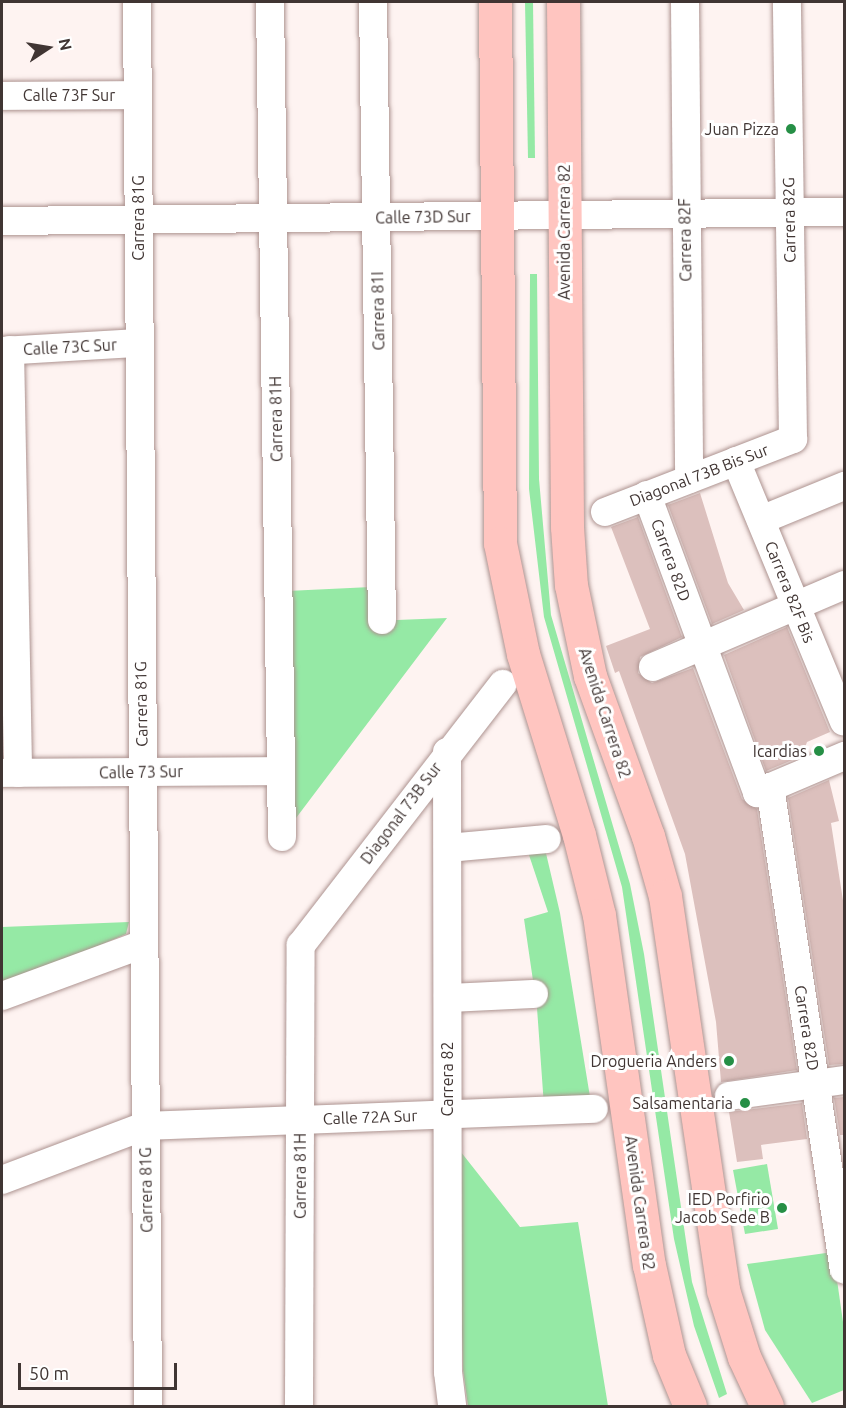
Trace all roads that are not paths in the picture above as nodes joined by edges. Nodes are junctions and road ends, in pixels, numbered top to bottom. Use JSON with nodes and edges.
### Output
{"nodes":[{"id":1,"x":137,"y":2,"type":"edge"},
{"id":2,"x":270,"y":2,"type":"edge"},
{"id":3,"x":373,"y":2,"type":"edge"},
{"id":4,"x":495,"y":2,"type":"edge"},
{"id":5,"x":563,"y":2,"type":"edge"},
{"id":6,"x":685,"y":2,"type":"edge"},
{"id":7,"x":787,"y":2,"type":"edge"},
{"id":8,"x":137,"y":95,"type":"junction"},
{"id":9,"x":2,"y":96,"type":"edge"},
{"id":10,"x":788,"y":212,"type":"junction"},
{"id":11,"x":844,"y":212,"type":"edge"},
{"id":12,"x":684,"y":214,"type":"junction"},
{"id":13,"x":564,"y":215,"type":"junction"},
{"id":14,"x":496,"y":216,"type":"junction"},
{"id":15,"x":376,"y":217,"type":"junction"},
{"id":16,"x":273,"y":218,"type":"junction"},
{"id":17,"x":138,"y":219,"type":"junction"},
{"id":18,"x":2,"y":221,"type":"edge"},
{"id":19,"x":138,"y":343,"type":"junction"},
{"id":20,"x":6,"y":350,"type":"edge"},
{"id":21,"x":794,"y":439,"type":"joint"},
{"id":22,"x":736,"y":461,"type":"junction"},
{"id":23,"x":689,"y":479,"type":"junction"},
{"id":24,"x":844,"y":486,"type":"edge"},
{"id":25,"x":647,"y":495,"type":"junction"},
{"id":26,"x":605,"y":512,"type":"dead end"},
{"id":27,"x":761,"y":520,"type":"junction"},
{"id":28,"x":844,"y":585,"type":"edge"},
{"id":29,"x":796,"y":606,"type":"junction"},
{"id":30,"x":382,"y":620,"type":"dead end"},
{"id":31,"x":702,"y":646,"type":"junction"},
{"id":32,"x":7,"y":650,"type":"edge"},
{"id":33,"x":653,"y":667,"type":"dead end"},
{"id":34,"x":503,"y":684,"type":"dead end"},
{"id":35,"x":841,"y":704,"type":"edge"},
{"id":36,"x":447,"y":752,"type":"junction"},
{"id":37,"x":844,"y":756,"type":"edge"},
{"id":38,"x":281,"y":771,"type":"junction"},
{"id":39,"x":142,"y":772,"type":"junction"},
{"id":40,"x":10,"y":773,"type":"edge"},
{"id":41,"x":764,"y":790,"type":"junction"},
{"id":42,"x":282,"y":837,"type":"dead end"},
{"id":43,"x":547,"y":839,"type":"dead end"},
{"id":44,"x":448,"y":848,"type":"junction"},
{"id":45,"x":143,"y":944,"type":"junction"},
{"id":46,"x":301,"y":945,"type":"joint"},
{"id":47,"x":534,"y":994,"type":"dead end"},
{"id":48,"x":2,"y":996,"type":"edge"},
{"id":49,"x":448,"y":998,"type":"junction"},
{"id":50,"x":844,"y":1080,"type":"edge"},
{"id":51,"x":816,"y":1084,"type":"junction"},
{"id":52,"x":729,"y":1096,"type":"dead end"},
{"id":53,"x":594,"y":1109,"type":"dead end"},
{"id":54,"x":447,"y":1114,"type":"junction"},
{"id":55,"x":300,"y":1120,"type":"junction"},
{"id":56,"x":145,"y":1126,"type":"junction"},
{"id":57,"x":2,"y":1180,"type":"edge"},
{"id":58,"x":844,"y":1269,"type":"edge"},
{"id":59,"x":450,"y":1406,"type":"edge"},
{"id":60,"x":148,"y":1407,"type":"edge"},
{"id":61,"x":299,"y":1407,"type":"edge"},
{"id":62,"x":690,"y":1407,"type":"edge"},
{"id":63,"x":767,"y":1407,"type":"edge"}],
"edges":[{"from":1,"to":8,"type":"street","name":"Carrera 81G"},
{"from":2,"to":16,"type":"street","name":"Carrera 81H"},
{"from":3,"to":15,"type":"street","name":"Carrera 81I"},
{"from":4,"to":14,"type":"main road","name":"Avenida Carrera 82"},
{"from":5,"to":13,"type":"main road","name":"Avenida Carrera 82"},
{"from":6,"to":12,"type":"street","name":"Carrera 82F"},
{"from":7,"to":10,"type":"street","name":"Carrera 82G"},
{"from":8,"to":9,"type":"street","name":"Calle 73F Sur"},
{"from":8,"to":17,"type":"street","name":"Carrera 81G"},
{"from":10,"to":11,"type":"street","name":"Calle 73D Sur"},
{"from":10,"to":12,"type":"street","name":"Calle 73D Sur"},
{"from":10,"to":21,"type":"street","name":"Carrera 82G"},
{"from":12,"to":13,"type":"street","name":"Calle 73D Sur"},
{"from":12,"to":23,"type":"street","name":"Carrera 82F"},
{"from":13,"to":14,"type":"street","name":"Calle 73D Sur"},
{"from":13,"to":63,"type":"main road","name":"Avenida Carrera 82"},
{"from":14,"to":15,"type":"street","name":"Calle 73D Sur"},
{"from":14,"to":62,"type":"main road","name":"Avenida Carrera 82"},
{"from":15,"to":16,"type":"street","name":"Calle 73D Sur"},
{"from":15,"to":30,"type":"street","name":"Carrera 81I"},
{"from":16,"to":17,"type":"street","name":"Calle 73D Sur"},
{"from":16,"to":38,"type":"street","name":"Carrera 81H"},
{"from":17,"to":18,"type":"street","name":"Calle 73D Sur"},
{"from":17,"to":19,"type":"street","name":"Carrera 81G"},
{"from":19,"to":20,"type":"street","name":"Calle 73C Sur"},
{"from":19,"to":39,"type":"street","name":"Carrera 81G"},
{"from":20,"to":32,"type":"street"},
{"from":21,"to":22,"type":"street","name":"Diagonal 73B Bis Sur"},
{"from":22,"to":23,"type":"street","name":"Diagonal 73B Bis Sur"},
{"from":22,"to":27,"type":"street","name":"Carrera 82F Bis"},
{"from":23,"to":25,"type":"street","name":"Diagonal 73B Bis Sur"},
{"from":24,"to":27,"type":"street"},
{"from":25,"to":26,"type":"street","name":"Diagonal 73B Bis Sur"},
{"from":25,"to":31,"type":"street","name":"Carrera 82D"},
{"from":27,"to":29,"type":"street","name":"Carrera 82F Bis"},
{"from":28,"to":29,"type":"street"},
{"from":29,"to":31,"type":"street"},
{"from":29,"to":35,"type":"street","name":"Carrera 82F Bis"},
{"from":31,"to":33,"type":"street"},
{"from":31,"to":41,"type":"street","name":"Carrera 82D"},
{"from":32,"to":40,"type":"street"},
{"from":34,"to":36,"type":"street","name":"Diagonal 73B Sur"},
{"from":36,"to":44,"type":"street","name":"Carrera 82"},
{"from":36,"to":46,"type":"street","name":"Diagonal 73B Sur"},
{"from":37,"to":41,"type":"street"},
{"from":38,"to":39,"type":"street","name":"Calle 73 Sur"},
{"from":38,"to":42,"type":"street","name":"Carrera 81H"},
{"from":39,"to":40,"type":"street","name":"Calle 73 Sur"},
{"from":39,"to":45,"type":"street","name":"Carrera 81G"},
{"from":41,"to":51,"type":"street","name":"Carrera 82D"},
{"from":43,"to":44,"type":"street"},
{"from":44,"to":49,"type":"street","name":"Carrera 82"},
{"from":45,"to":48,"type":"street"},
{"from":45,"to":56,"type":"street","name":"Carrera 81G"},
{"from":46,"to":55,"type":"street","name":"Carrera 81H"},
{"from":47,"to":49,"type":"street"},
{"from":49,"to":54,"type":"street","name":"Carrera 82"},
{"from":50,"to":51,"type":"street"},
{"from":51,"to":52,"type":"street"},
{"from":51,"to":58,"type":"street","name":"Carrera 82D"},
{"from":53,"to":54,"type":"street","name":"Calle 72A Sur"},
{"from":54,"to":55,"type":"street","name":"Calle 72A Sur"},
{"from":54,"to":59,"type":"street","name":"Carrera 82"},
{"from":55,"to":56,"type":"street","name":"Calle 72A Sur"},
{"from":55,"to":61,"type":"street","name":"Carrera 81H"},
{"from":56,"to":57,"type":"street","name":"Calle 72A Sur"},
{"from":56,"to":60,"type":"street","name":"Carrera 81G"}]}
